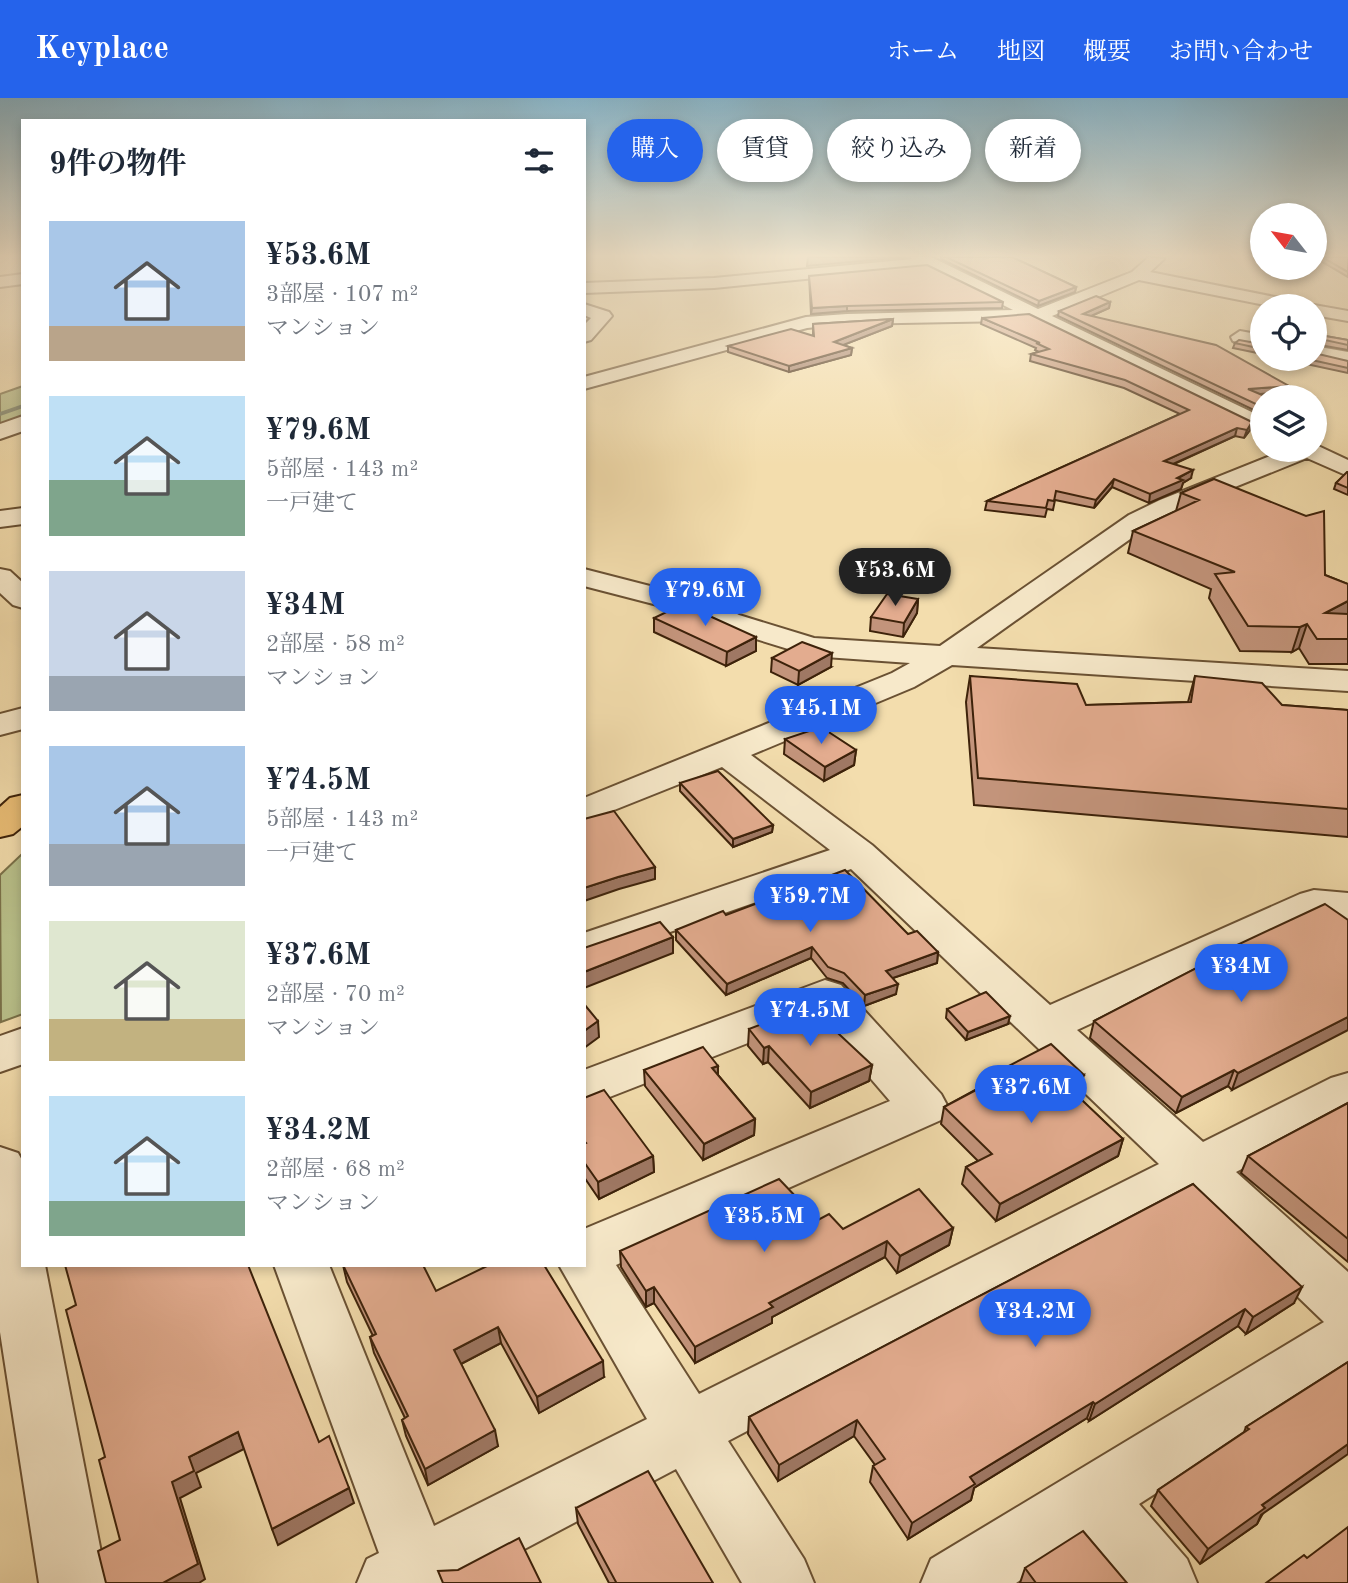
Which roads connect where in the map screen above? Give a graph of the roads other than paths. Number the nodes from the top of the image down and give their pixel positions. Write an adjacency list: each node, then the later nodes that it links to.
1 (794, 326): 8 (street)
2 (1061, 326): 10 (street)
3 (1240, 337): 4 (street)
4 (1250, 339)
5 (1327, 354): 6 (street)
6 (1348, 358)
7 (586, 367): 8 (street)
8 (609, 376): 9 (street)
9 (586, 382)
10 (1250, 420)
11 (21, 424): 12 (street)
12 (0, 432)
13 (1327, 448): 15 (street)
14 (1280, 462): 23 (street)
15 (1348, 468)
16 (21, 516): 17 (street)
17 (0, 519)
18 (0, 577): 20 (street)
19 (586, 579): 23 (street)
20 (21, 596)
21 (21, 607): 22 (street)
22 (0, 612)
23 (947, 655): 24 (street); 27 (street)
24 (1348, 681)
25 (21, 719): 26 (street)
26 (0, 725)
27 (724, 752): 29 (street); 31 (street)
28 (21, 808): 30 (highway)
29 (586, 809)
30 (0, 826)
31 (858, 853): 33 (street); 34 (street)
32 (1348, 906): 34 (street)
33 (586, 947)
34 (1044, 1026): 42 (street)
35 (21, 1046): 36 (street)
36 (0, 1055)
37 (586, 1088): 43 (street)
38 (1348, 1091): 42 (street)
39 (21, 1147): 40 (street)
40 (0, 1154)
41 (0, 1168): 51 (street)
42 (1198, 1169): 46 (street); 48 (street)
43 (586, 1253)
44 (586, 1264): 48 (street)
45 (302, 1267): 50 (street)
46 (1348, 1308)
47 (1348, 1338): 49 (street)
48 (687, 1430): 50 (street); 52 (street)
49 (1092, 1498): 53 (street); 54 (street)
50 (404, 1576)
51 (73, 1583)
52 (780, 1583)
53 (955, 1583)
54 (1163, 1583)

